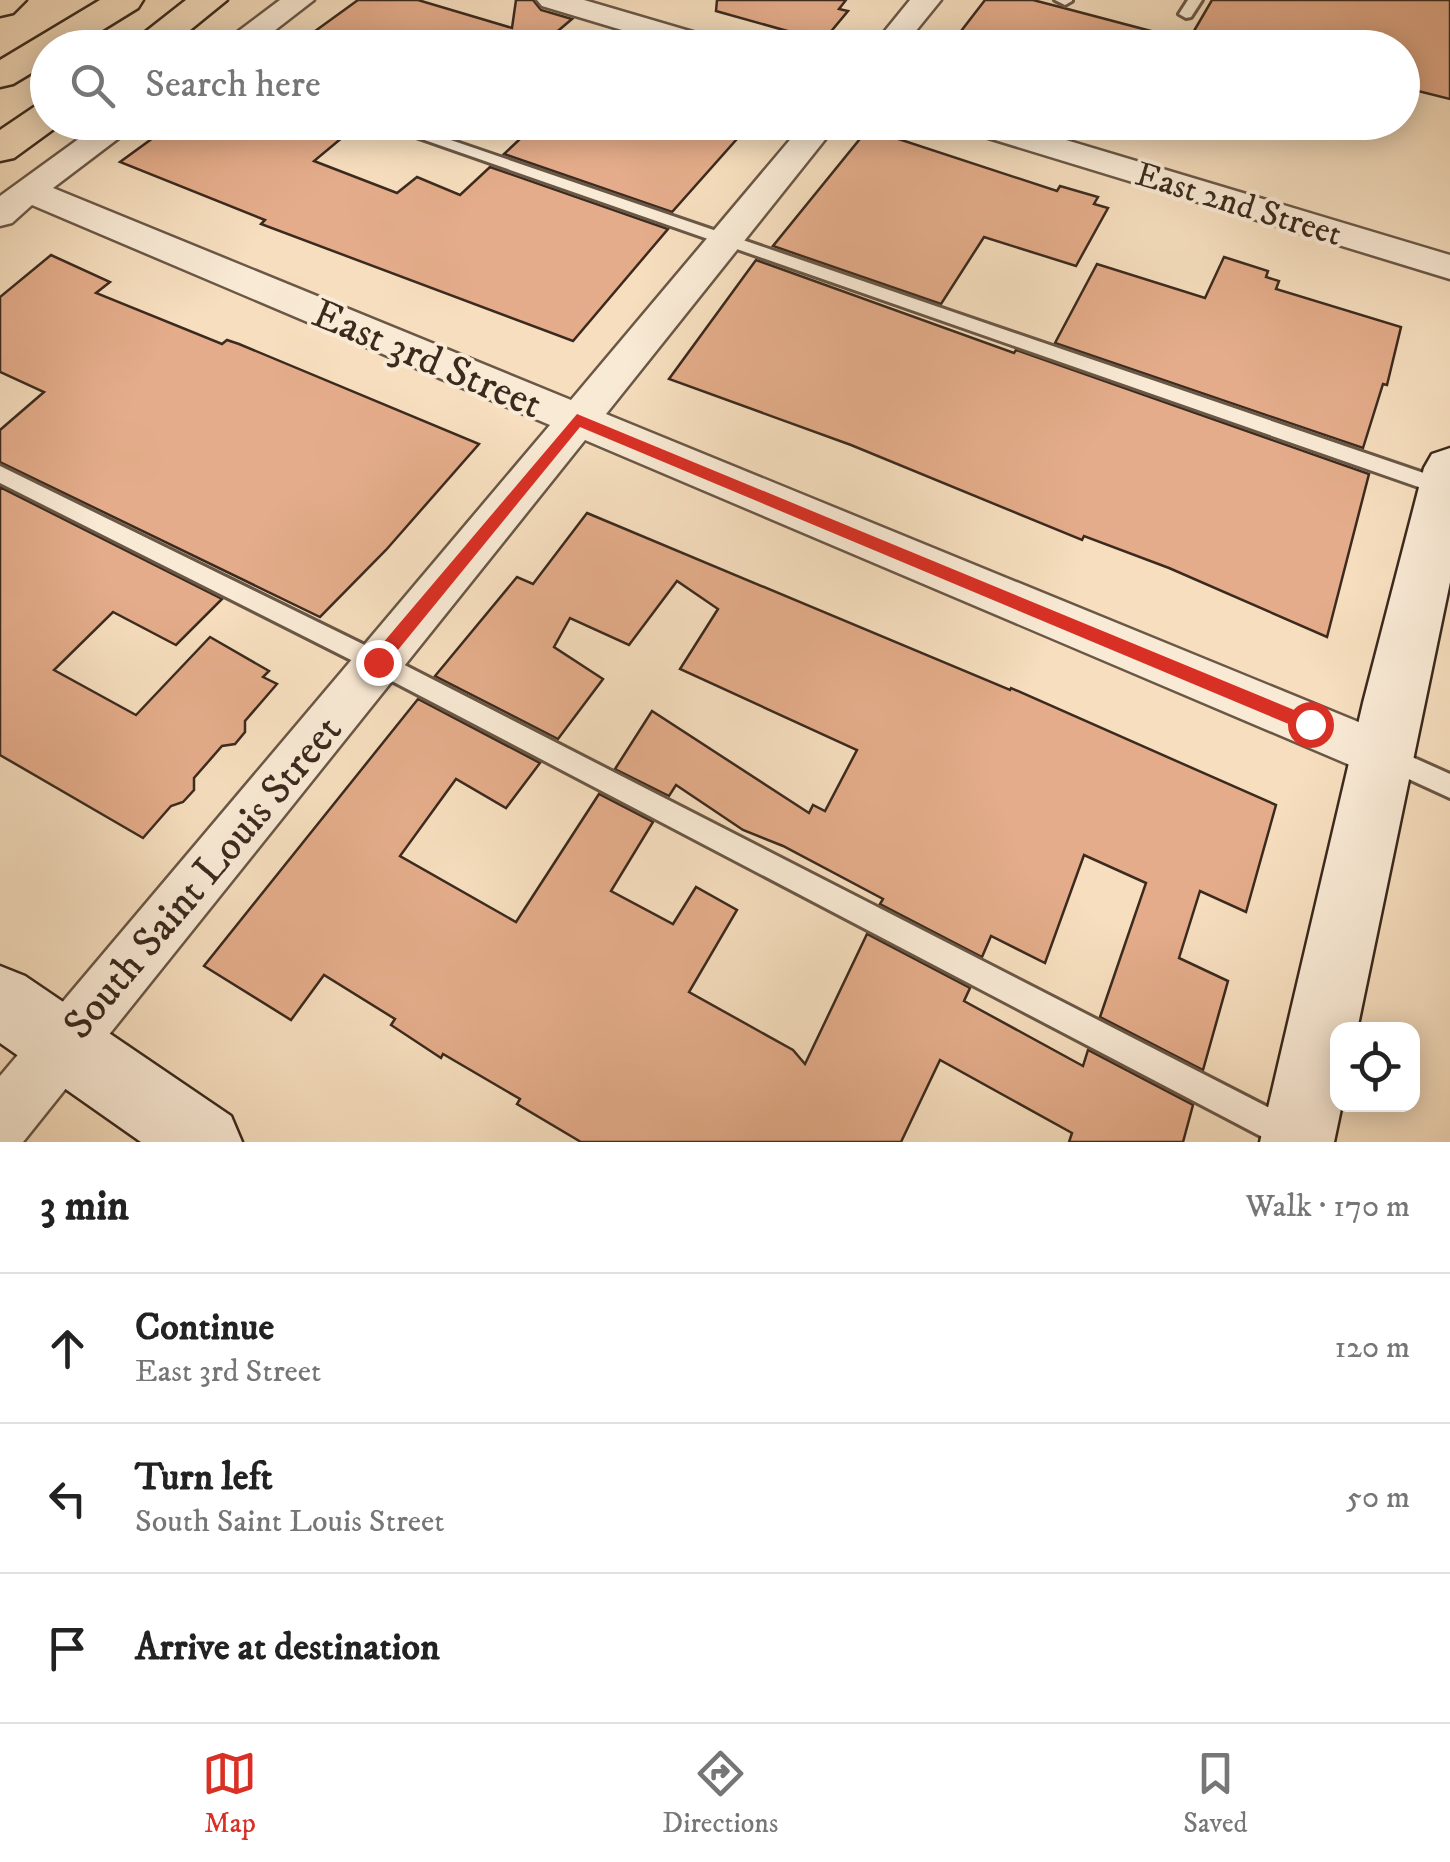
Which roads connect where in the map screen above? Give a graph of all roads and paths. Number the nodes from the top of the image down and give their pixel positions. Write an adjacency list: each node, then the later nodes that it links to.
1 (8, 0): 7 (highway)
2 (125, 0): 8 (highway)
3 (209, 0): 9 (highway)
4 (299, 0): 10 (street)
5 (552, 0): 11 (street)
6 (926, 0): 12 (street)
7 (0, 5)
8 (76, 30)
9 (167, 30)
10 (256, 30)
11 (654, 30)
12 (901, 30)
13 (30, 58): 14 (highway)
14 (0, 76)
15 (30, 128): 20 (highway)
16 (99, 140): 21 (street)
17 (434, 140): 22 (lane)
18 (808, 140): 22 (street, South Saint Louis Street)
19 (1030, 140): 23 (street, East 2nd Street)
20 (0, 149)
21 (13, 203): 24 (street, East 3rd Street)
22 (726, 240): 24 (street, South Saint Louis Street); 26 (lane)
23 (1450, 266)
24 (577, 420): 27 (street, South Saint Louis Street); 28 (street, East 3rd Street)
25 (0, 474): 27 (lane)
26 (1448, 482): 28 (street)
27 (378, 662): 31 (street, South Saint Louis Street); 33 (lane)
28 (1382, 755): 29 (lane); 33 (street)
29 (1450, 786)
30 (0, 1001): 31 (street)
31 (62, 1044): 32 (street, South Saint Louis Street); 34 (street)
32 (0, 1122)
33 (1297, 1140)
34 (206, 1142)

